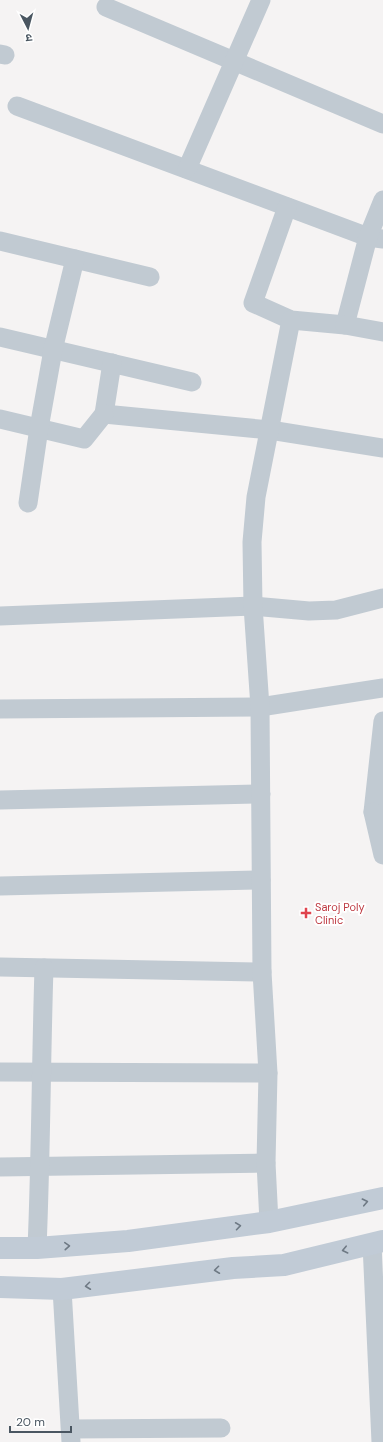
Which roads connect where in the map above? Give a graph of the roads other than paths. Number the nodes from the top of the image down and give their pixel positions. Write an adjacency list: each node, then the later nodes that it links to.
1 (261, 0): 3 (street)
2 (106, 8): 3 (street)
3 (234, 62): 5 (street); 6 (street)
4 (17, 106): 6 (street)
5 (383, 124)
6 (187, 169): 8 (street)
7 (383, 200): 9 (street)
8 (287, 206): 9 (street); 13 (street)
9 (376, 238): 14 (street)
10 (0, 241): 11 (street)
11 (75, 259): 12 (street); 17 (street)
12 (150, 277)
13 (291, 320): 14 (street); 23 (street)
14 (345, 325): 15 (street)
15 (383, 332)
16 (0, 338): 17 (street)
17 (53, 350): 18 (street); 22 (street)
18 (112, 363): 19 (street); 20 (street)
19 (192, 382)
20 (104, 414): 22 (street); 23 (street)
21 (0, 419): 22 (street)
22 (39, 428): 25 (street)
23 (270, 430): 24 (street); 27 (street)
24 (383, 448)
25 (28, 503)
26 (383, 598): 27 (street)
27 (253, 606): 28 (street); 30 (street)
28 (0, 616)
29 (383, 688): 30 (street)
30 (260, 707): 31 (street); 33 (street)
31 (0, 709)
32 (383, 721): 35 (street)
33 (261, 794): 34 (street); 37 (street)
34 (0, 800)
35 (378, 811): 36 (street)
36 (383, 855)
37 (261, 880): 38 (street); 41 (street)
38 (0, 886)
39 (0, 968): 40 (street)
40 (44, 968): 41 (street); 43 (street)
41 (262, 972): 44 (street)
42 (0, 1072): 43 (street)
43 (40, 1072): 44 (street); 46 (street)
44 (268, 1073): 45 (street)
45 (266, 1163): 46 (street); 49 (street)
46 (40, 1166): 47 (street); 52 (street)
47 (0, 1167)
48 (383, 1198): 49 (main road, one-way to 48)
49 (269, 1222): 52 (main road, one-way to 49)
50 (377, 1242): 54 (main road, one-way to 54); 57 (street)
51 (0, 1248): 52 (main road)
52 (36, 1248)
53 (0, 1287): 54 (main road)
54 (62, 1289): 56 (street)
55 (221, 1428): 56 (street)
56 (71, 1435)
57 (381, 1442)

